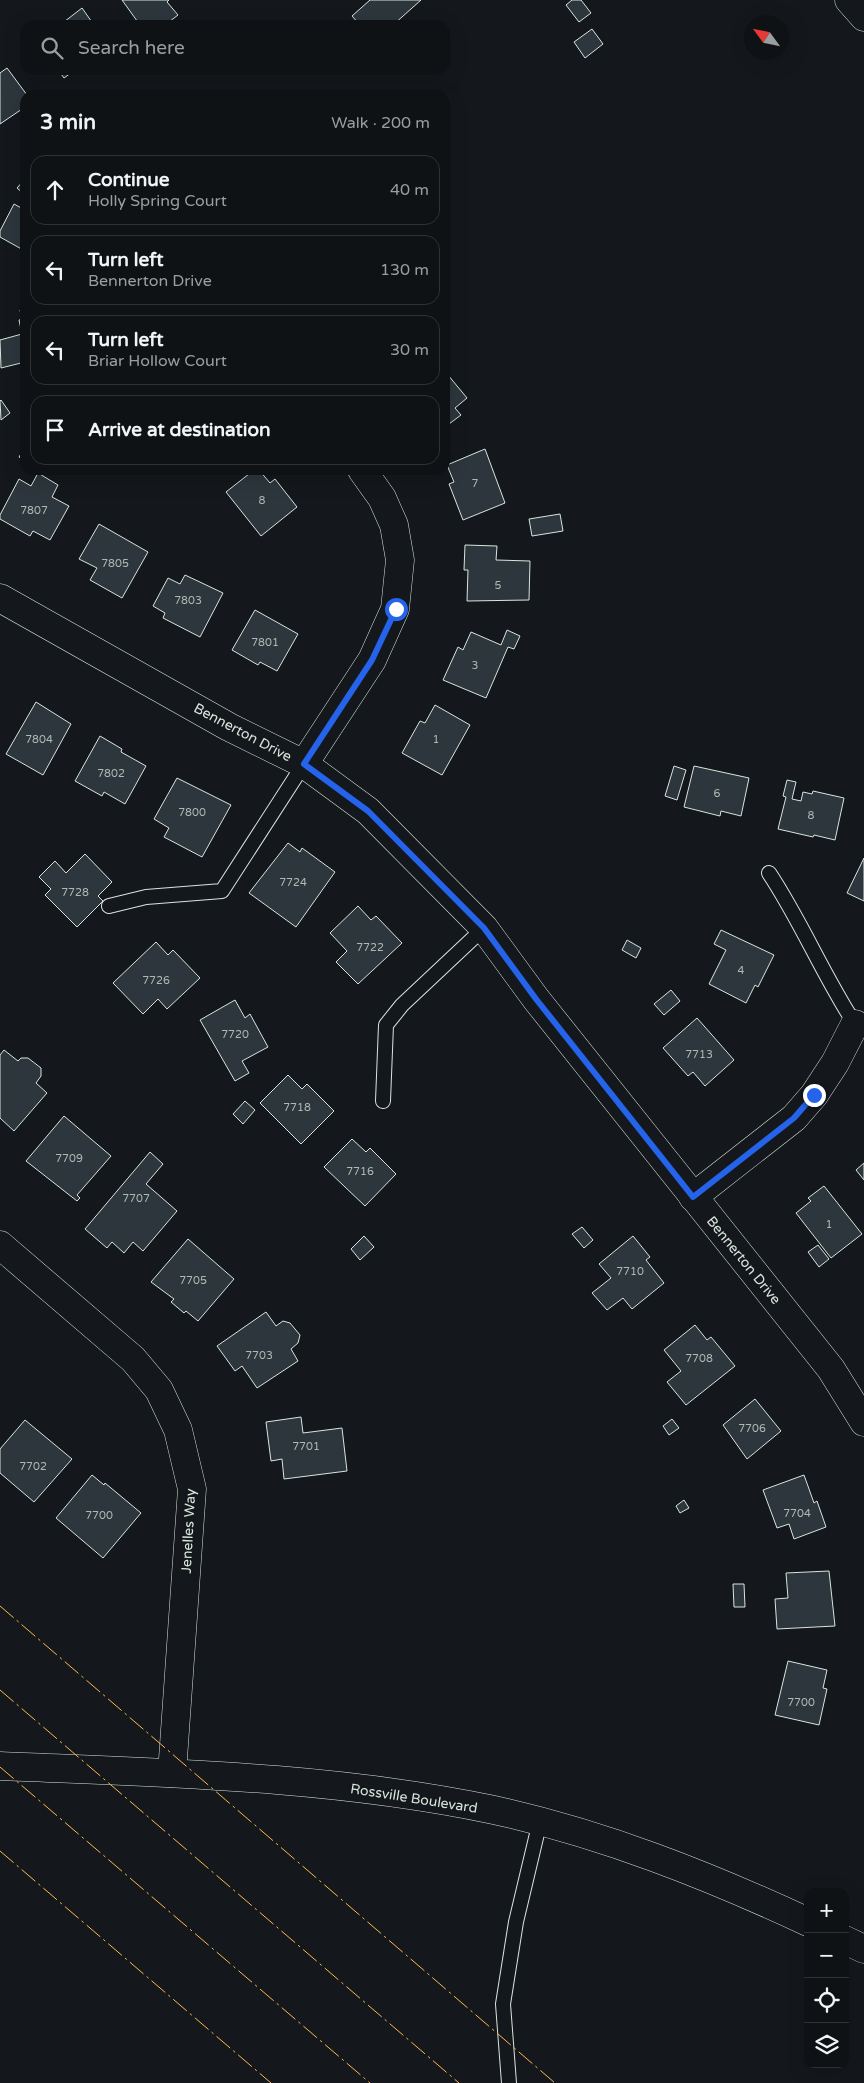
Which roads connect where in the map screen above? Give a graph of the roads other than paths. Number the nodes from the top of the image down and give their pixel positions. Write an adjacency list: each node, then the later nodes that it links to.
1 (850, 0): 2 (street)
2 (864, 17)
3 (366, 475): 5 (street)
4 (0, 598): 5 (street, Bennerton Drive)
5 (304, 764): 7 (lane); 8 (street, Bennerton Drive)
6 (769, 873): 9 (lane)
7 (109, 906)
8 (484, 928): 10 (lane); 11 (street, Bennerton Drive)
9 (855, 1024): 11 (street)
10 (383, 1101)
11 (693, 1197): 13 (street, Bennerton Drive)
12 (0, 1244): 15 (street, Jenelles Way)
13 (864, 1422)
14 (0, 1766): 15 (street, Rossville Boulevard)
15 (172, 1773): 16 (street, Rossville Boulevard)
16 (540, 1821): 17 (street, Rossville Boulevard); 20 (lane)
17 (804, 1920)
18 (849, 1942): 19 (street)
19 (864, 1949)
20 (508, 2083)

